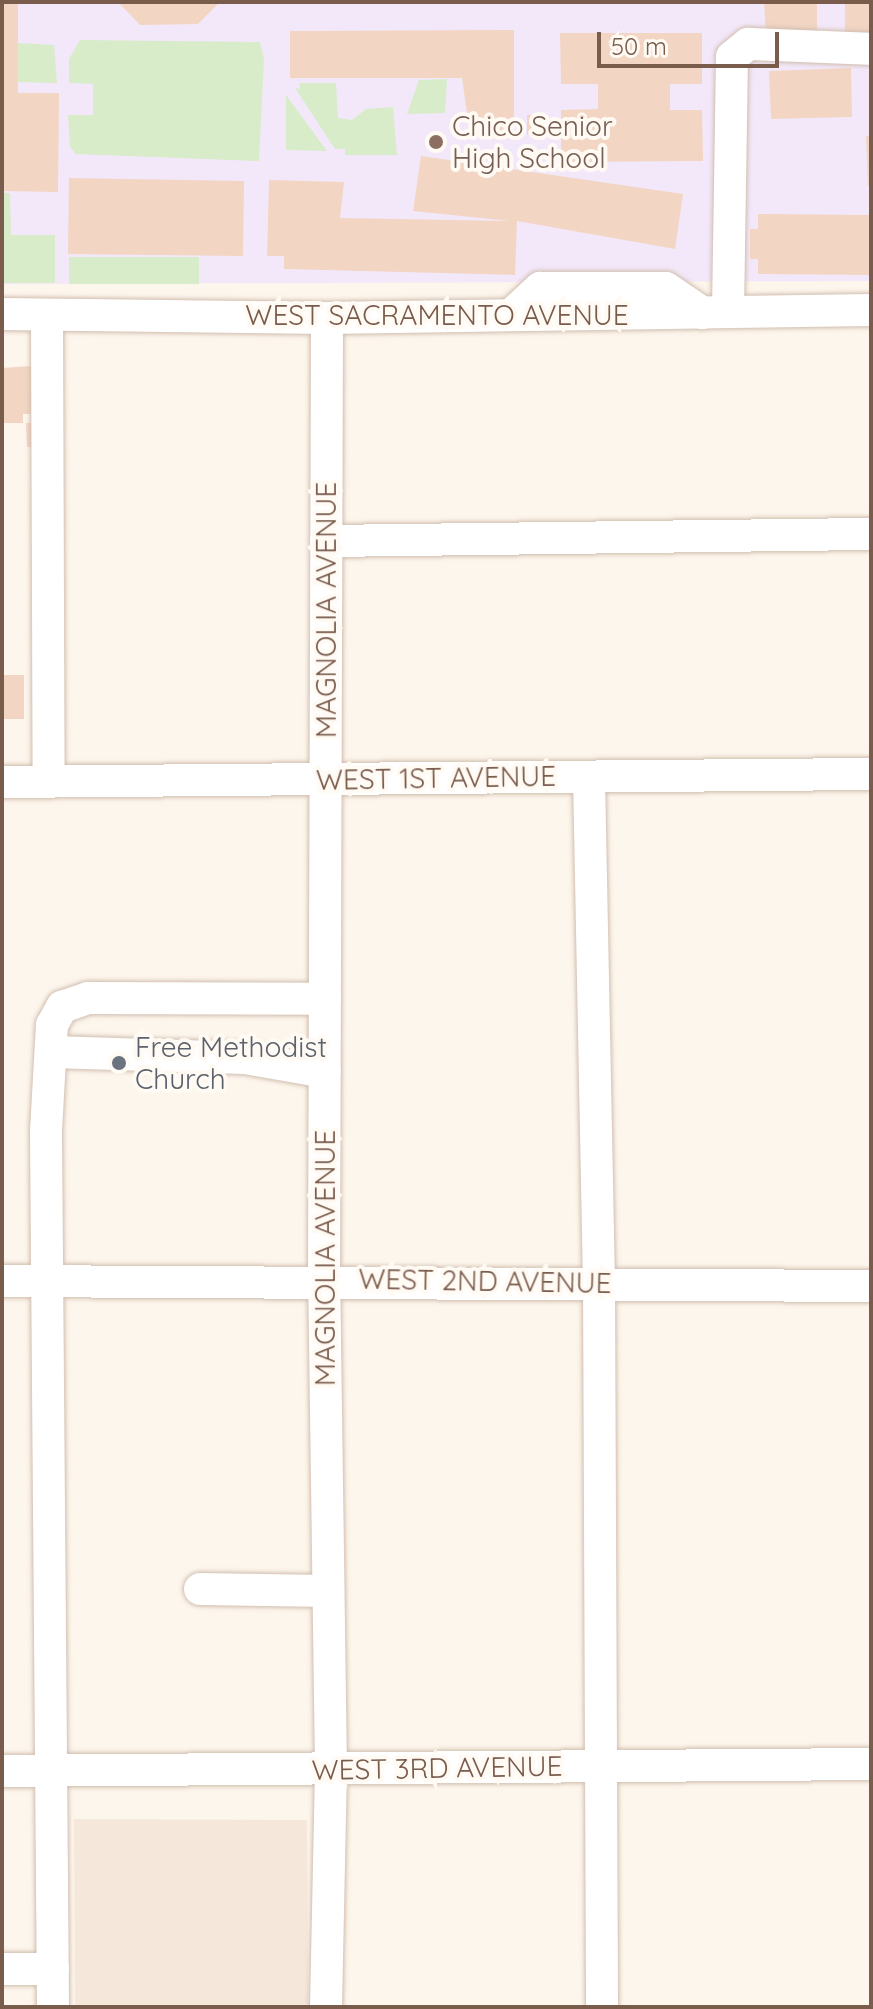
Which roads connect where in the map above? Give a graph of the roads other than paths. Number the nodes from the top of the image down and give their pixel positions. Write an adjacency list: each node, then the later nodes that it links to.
1 (871, 49): 3 (street)
2 (871, 310): 3 (street, WEST SACRAMENTO AVENUE)
3 (716, 312): 6 (street, WEST SACRAMENTO AVENUE)
4 (2, 314): 5 (street, WEST SACRAMENTO AVENUE)
5 (47, 315): 6 (street, WEST SACRAMENTO AVENUE); 13 (street)
6 (327, 318): 8 (street, MAGNOLIA AVENUE)
7 (871, 534): 8 (street)
8 (326, 541): 11 (street, MAGNOLIA AVENUE)
9 (871, 774): 10 (street, WEST 1ST AVENUE)
10 (589, 777): 11 (street, WEST 1ST AVENUE); 20 (street)
11 (326, 779): 13 (street, WEST 1ST AVENUE); 14 (street, MAGNOLIA AVENUE)
12 (2, 782): 13 (street, WEST 1ST AVENUE)
13 (49, 782)
14 (325, 999): 15 (street); 16 (street, MAGNOLIA AVENUE)
15 (52, 1052): 16 (street); 19 (street)
16 (325, 1072): 17 (street, MAGNOLIA AVENUE)
17 (324, 1279): 19 (street, WEST 2ND AVENUE); 20 (street, WEST 2ND AVENUE); 23 (street, MAGNOLIA AVENUE)
18 (2, 1281): 19 (street, WEST 2ND AVENUE)
19 (50, 1281): 28 (street)
20 (599, 1283): 21 (street, WEST 2ND AVENUE); 25 (street)
21 (871, 1286)
22 (200, 1589): 23 (street)
23 (328, 1591): 26 (street, MAGNOLIA AVENUE)
24 (871, 1764): 25 (street, WEST 3RD AVENUE)
25 (601, 1766): 26 (street, WEST 3RD AVENUE); 33 (street)
26 (331, 1769): 28 (street, WEST 3RD AVENUE); 32 (street, MAGNOLIA AVENUE)
27 (2, 1771): 28 (street, WEST 3RD AVENUE)
28 (52, 1771): 30 (street)
29 (2, 1969): 30 (street)
30 (53, 1969): 31 (street)
31 (53, 2007)
32 (326, 2007)
33 (602, 2007)

